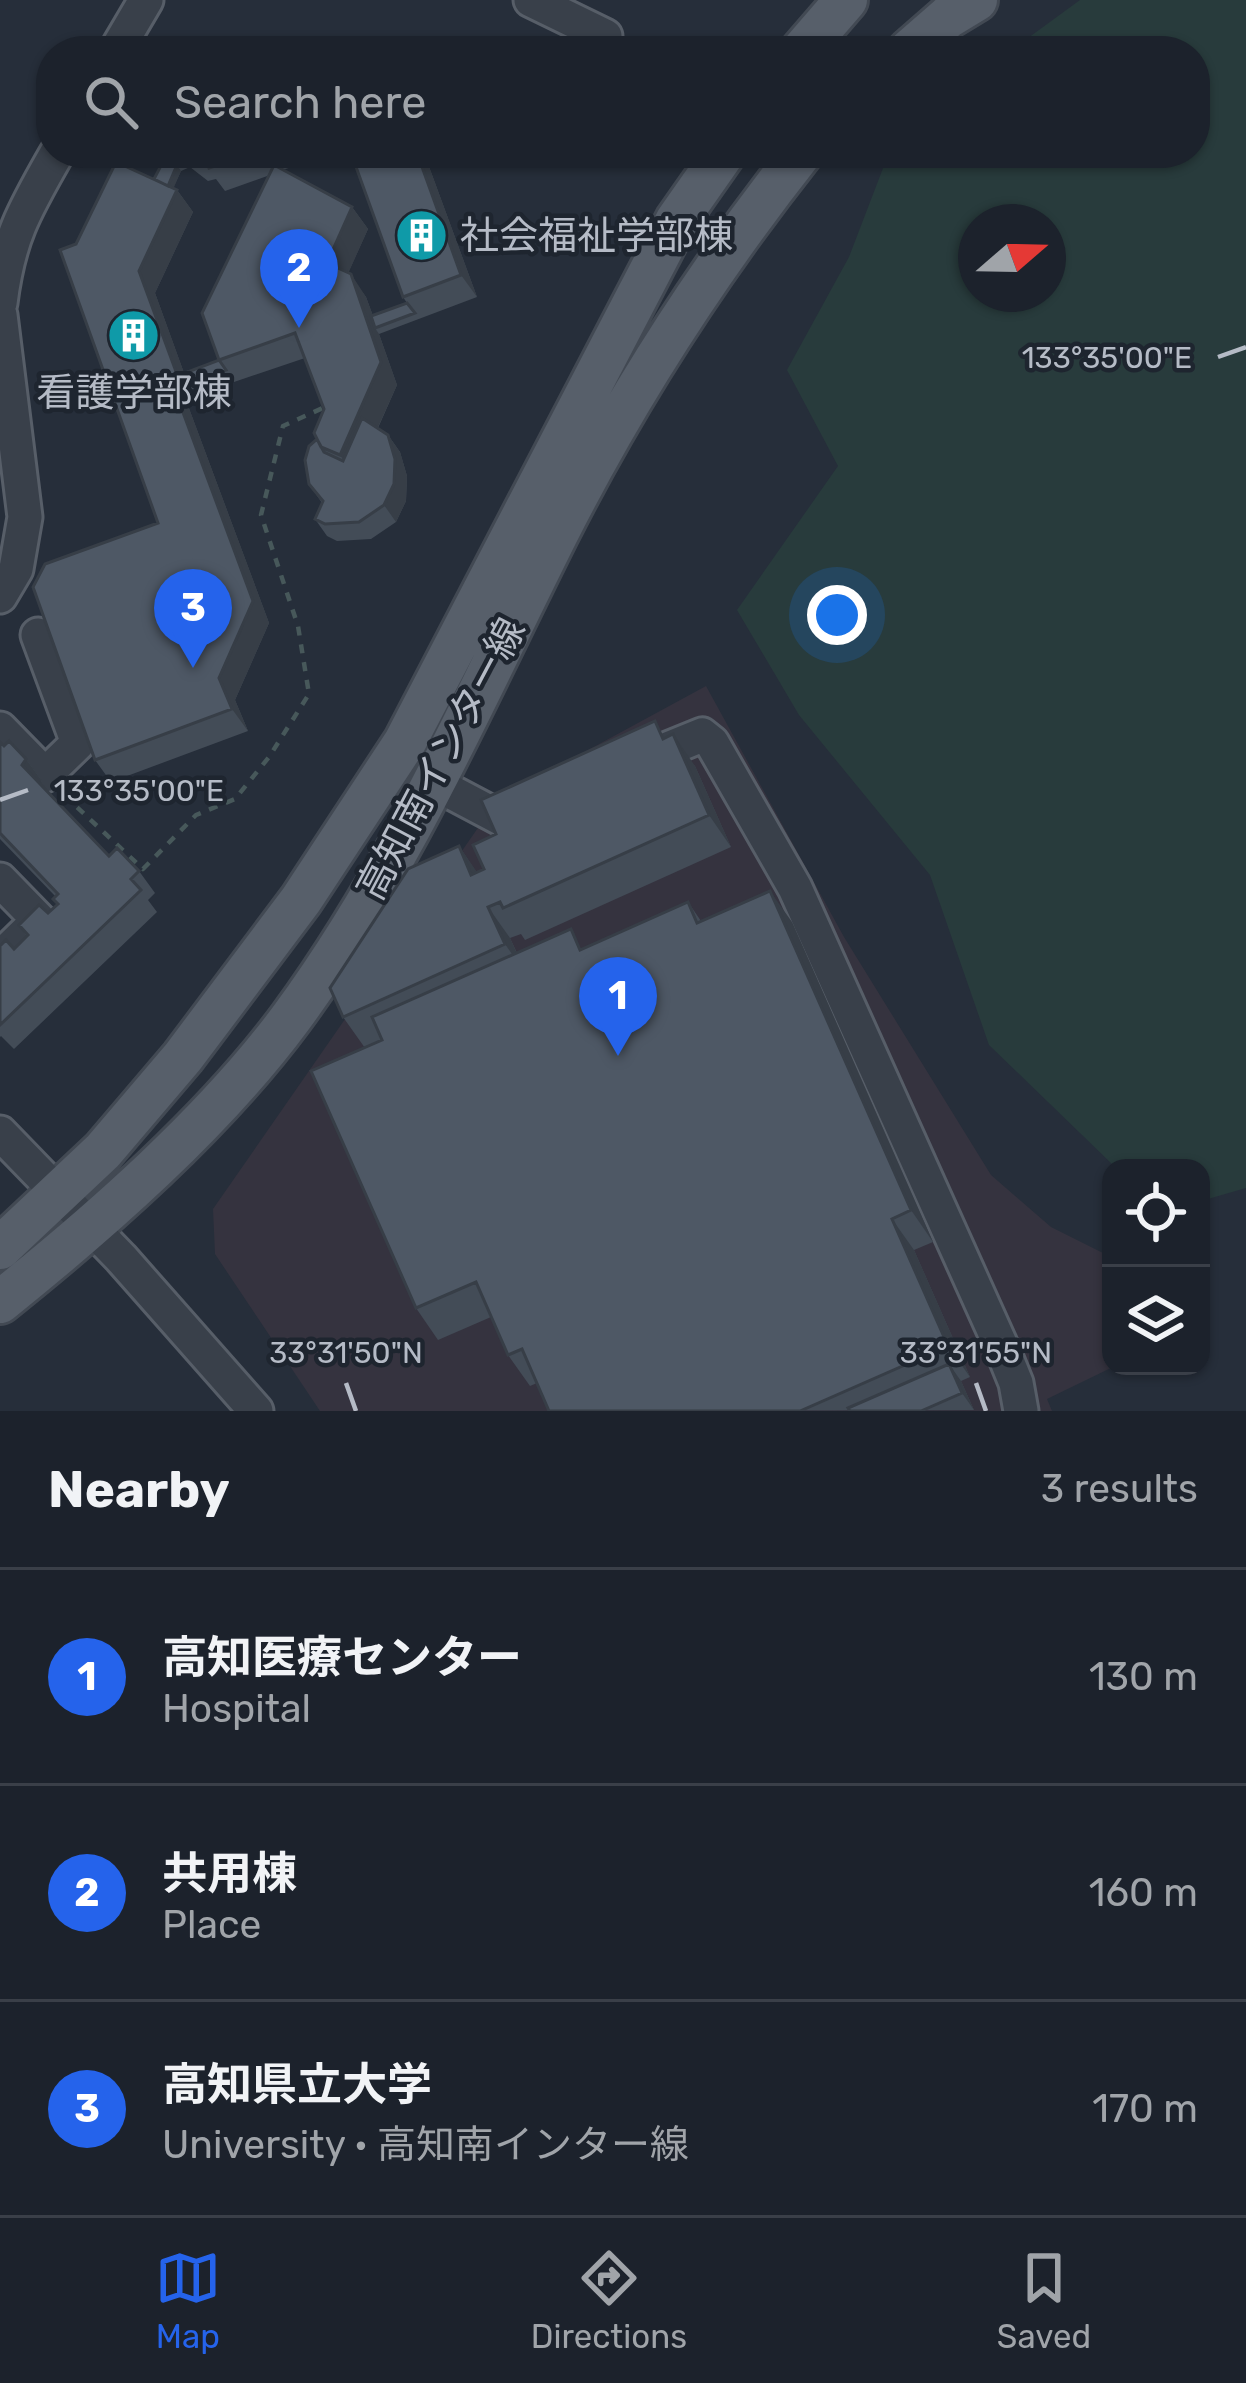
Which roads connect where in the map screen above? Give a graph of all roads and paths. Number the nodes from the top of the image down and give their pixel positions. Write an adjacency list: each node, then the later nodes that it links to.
1 (146, 0): 5 (street)
2 (531, 0): 6 (street)
3 (846, 0): 7 (main road)
4 (976, 0): 8 (main road)
5 (125, 36)
6 (604, 36)
7 (815, 36)
8 (926, 36)
9 (49, 168): 12 (street)
10 (713, 168): 25 (main road, 高知南インター線)
11 (790, 168): 20 (main road, 高知南インター線)
12 (0, 303)
13 (0, 315): 15 (street)
14 (330, 405): 19 (path)
15 (0, 596)
16 (38, 635): 17 (street)
17 (0, 729)
18 (612, 773): 30 (street)
19 (51, 783)
20 (436, 784): 21 (street); 26 (main road, 高知南インター線)
21 (554, 800)
22 (0, 880): 23 (street)
23 (0, 958)
24 (0, 1133): 25 (street)
25 (56, 1194): 26 (street); 27 (main road, 高知南インター線)
26 (87, 1225): 28 (main road, 高知南インター線); 29 (street)
27 (0, 1248)
28 (0, 1303)
29 (256, 1411)
30 (1021, 1411)

